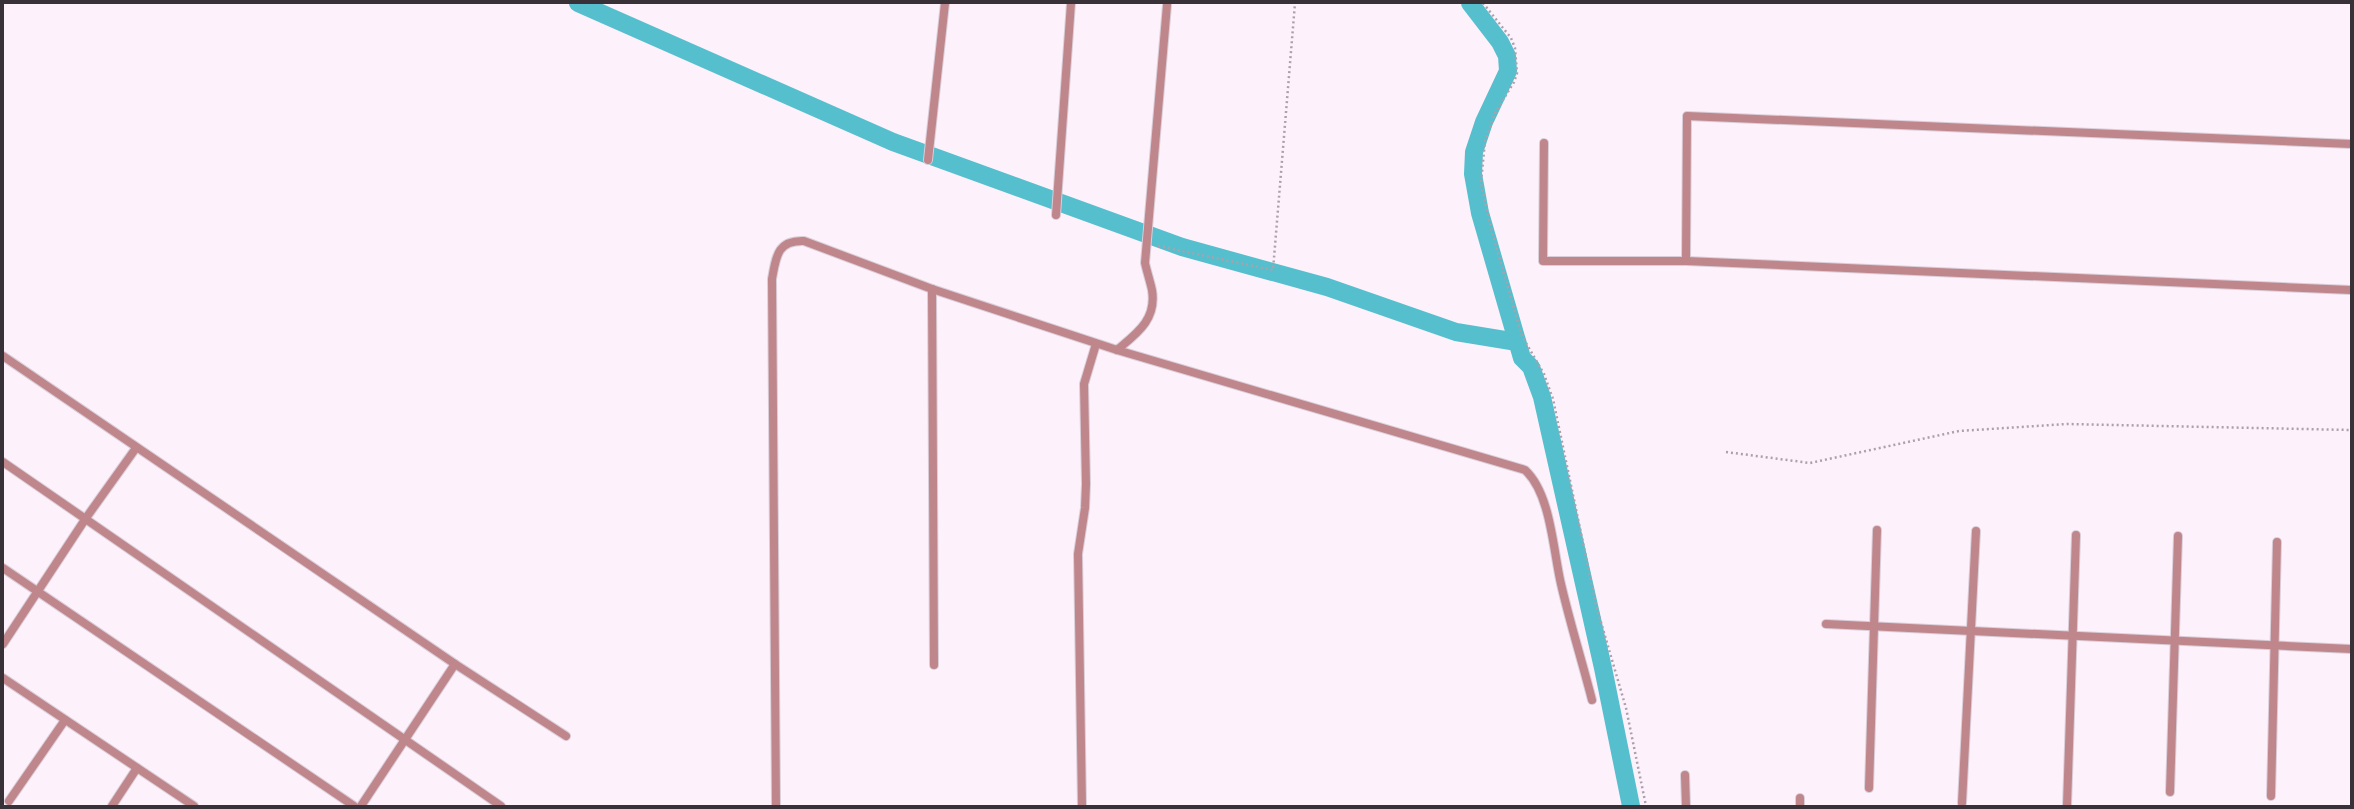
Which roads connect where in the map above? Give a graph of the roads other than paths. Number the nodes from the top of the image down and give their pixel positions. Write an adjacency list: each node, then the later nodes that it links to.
1 (945, 3): 6 (street)
2 (1071, 3): 7 (street)
3 (1167, 5): 12 (street)
4 (1544, 143): 8 (street)
5 (2351, 144): 8 (street)
6 (928, 160)
7 (1056, 215)
8 (1686, 261): 10 (street)
9 (932, 289): 11 (street); 33 (street); 51 (street)
10 (2351, 290)
11 (1096, 344): 12 (street); 52 (street)
12 (1117, 350): 35 (street)
13 (3, 356): 14 (street)
14 (136, 448): 16 (street); 32 (street)
15 (3, 462): 16 (street)
16 (86, 518): 23 (street); 38 (street)
17 (1877, 530): 25 (street)
18 (1976, 531): 26 (street)
19 (2076, 535): 27 (street)
20 (2178, 536): 28 (street)
21 (2277, 542): 30 (street)
22 (3, 568): 23 (street)
23 (37, 591): 29 (street); 48 (street)
24 (1826, 624): 25 (street)
25 (1873, 626): 26 (street); 41 (street)
26 (1972, 631): 27 (street); 45 (street)
27 (2072, 636): 28 (street); 54 (street)
28 (2174, 640): 30 (street); 42 (street)
29 (3, 644)
30 (2274, 645): 31 (street); 43 (street)
31 (2351, 649)
32 (456, 664): 37 (street); 38 (street)
33 (934, 665)
34 (3, 678): 36 (street)
35 (1592, 700)
36 (65, 720): 39 (street); 44 (street)
37 (566, 736)
38 (404, 740): 49 (street); 50 (street)
39 (137, 768): 46 (street); 47 (street)
40 (1685, 776): 53 (street)
41 (1869, 788)
42 (2170, 792)
43 (2270, 796)
44 (10, 801)
45 (1962, 803)
46 (112, 806)
47 (194, 806)
48 (354, 806)
49 (361, 806)
50 (501, 806)
51 (776, 806)
52 (1082, 806)
53 (1686, 806)
54 (2067, 806)

